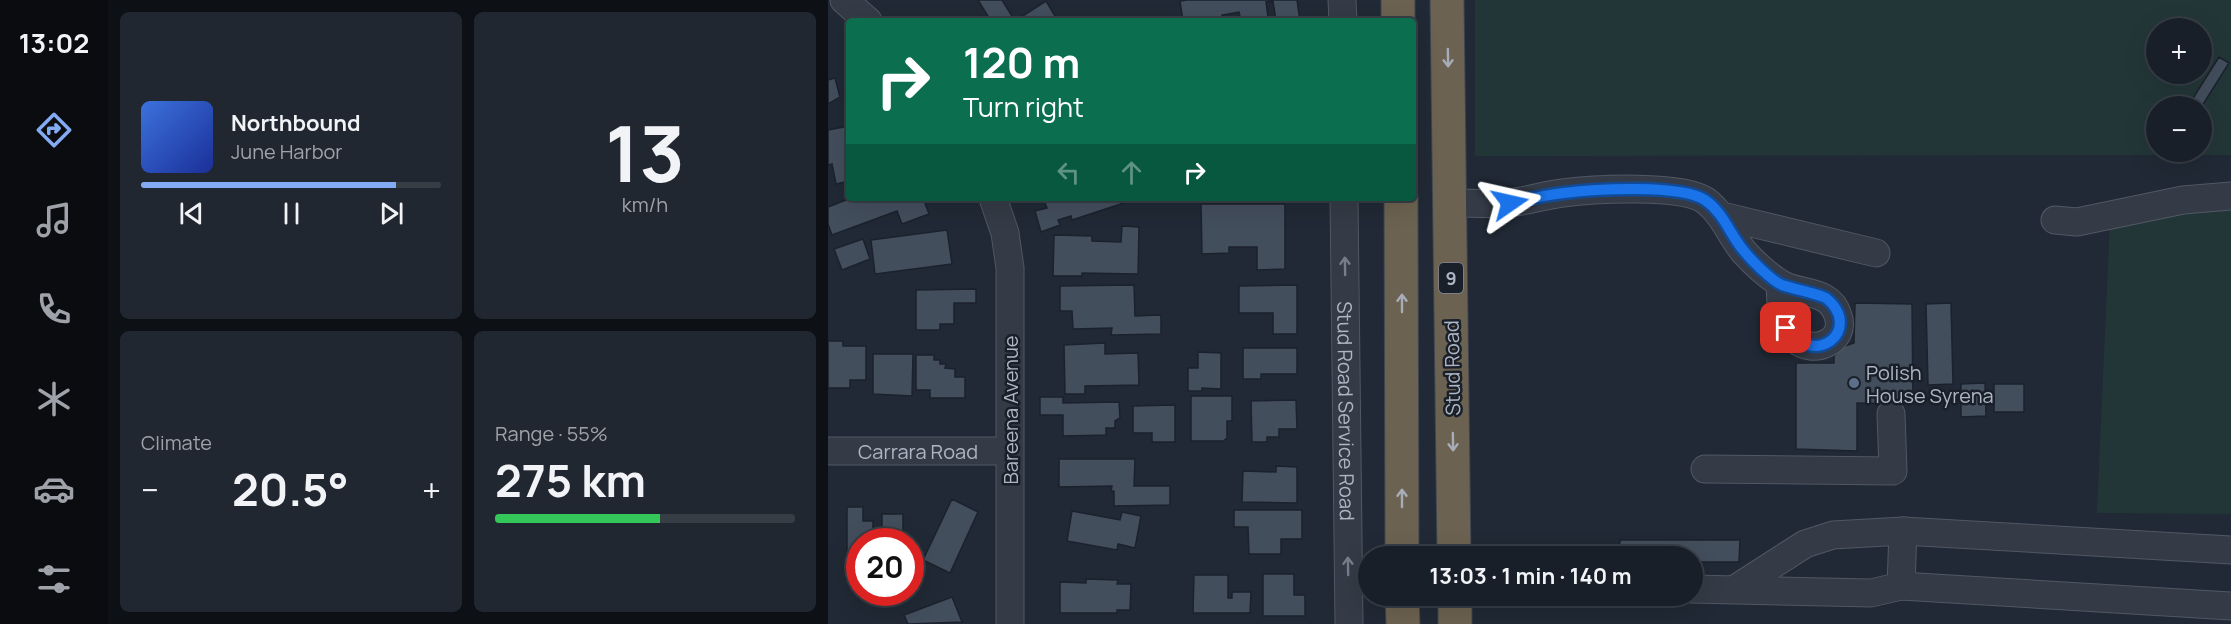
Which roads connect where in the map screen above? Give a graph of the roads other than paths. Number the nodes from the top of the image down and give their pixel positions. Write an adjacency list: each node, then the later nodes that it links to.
1 (844, 0): 5 (street)
2 (1342, 0): 6 (street)
3 (1398, 0): 7 (highway)
4 (1448, 0): 12 (highway, Stud Road / 9, one-way to 12)
5 (865, 18)
6 (1343, 18)
7 (1398, 18)
8 (2231, 196): 14 (street)
9 (994, 201): 19 (street, Bareena Avenue)
10 (1344, 201): 32 (street, Stud Road Service Road, one-way to 10)
11 (1402, 202): 12 (highway); 22 (highway, one-way to 11)
12 (1450, 203): 13 (street); 23 (highway, Stud Road / 9, one-way to 23)
13 (1722, 216): 15 (street); 16 (street)
14 (2055, 220)
15 (1876, 253)
16 (1780, 284)
17 (1891, 414): 20 (street)
18 (828, 451): 19 (street, Carrara Road)
19 (1009, 451): 31 (street, Bareena Avenue)
20 (1705, 469)
21 (1903, 531): 24 (street); 25 (street); 27 (street)
22 (1402, 546)
23 (1454, 546)
24 (2231, 550)
25 (1900, 586): 27 (street); 30 (street)
26 (1703, 589): 27 (street)
27 (1734, 589)
28 (1402, 606): 33 (highway)
29 (1455, 606): 34 (highway)
30 (2231, 606)
31 (1010, 624)
32 (1348, 624)
33 (1402, 624)
34 (1455, 624)

